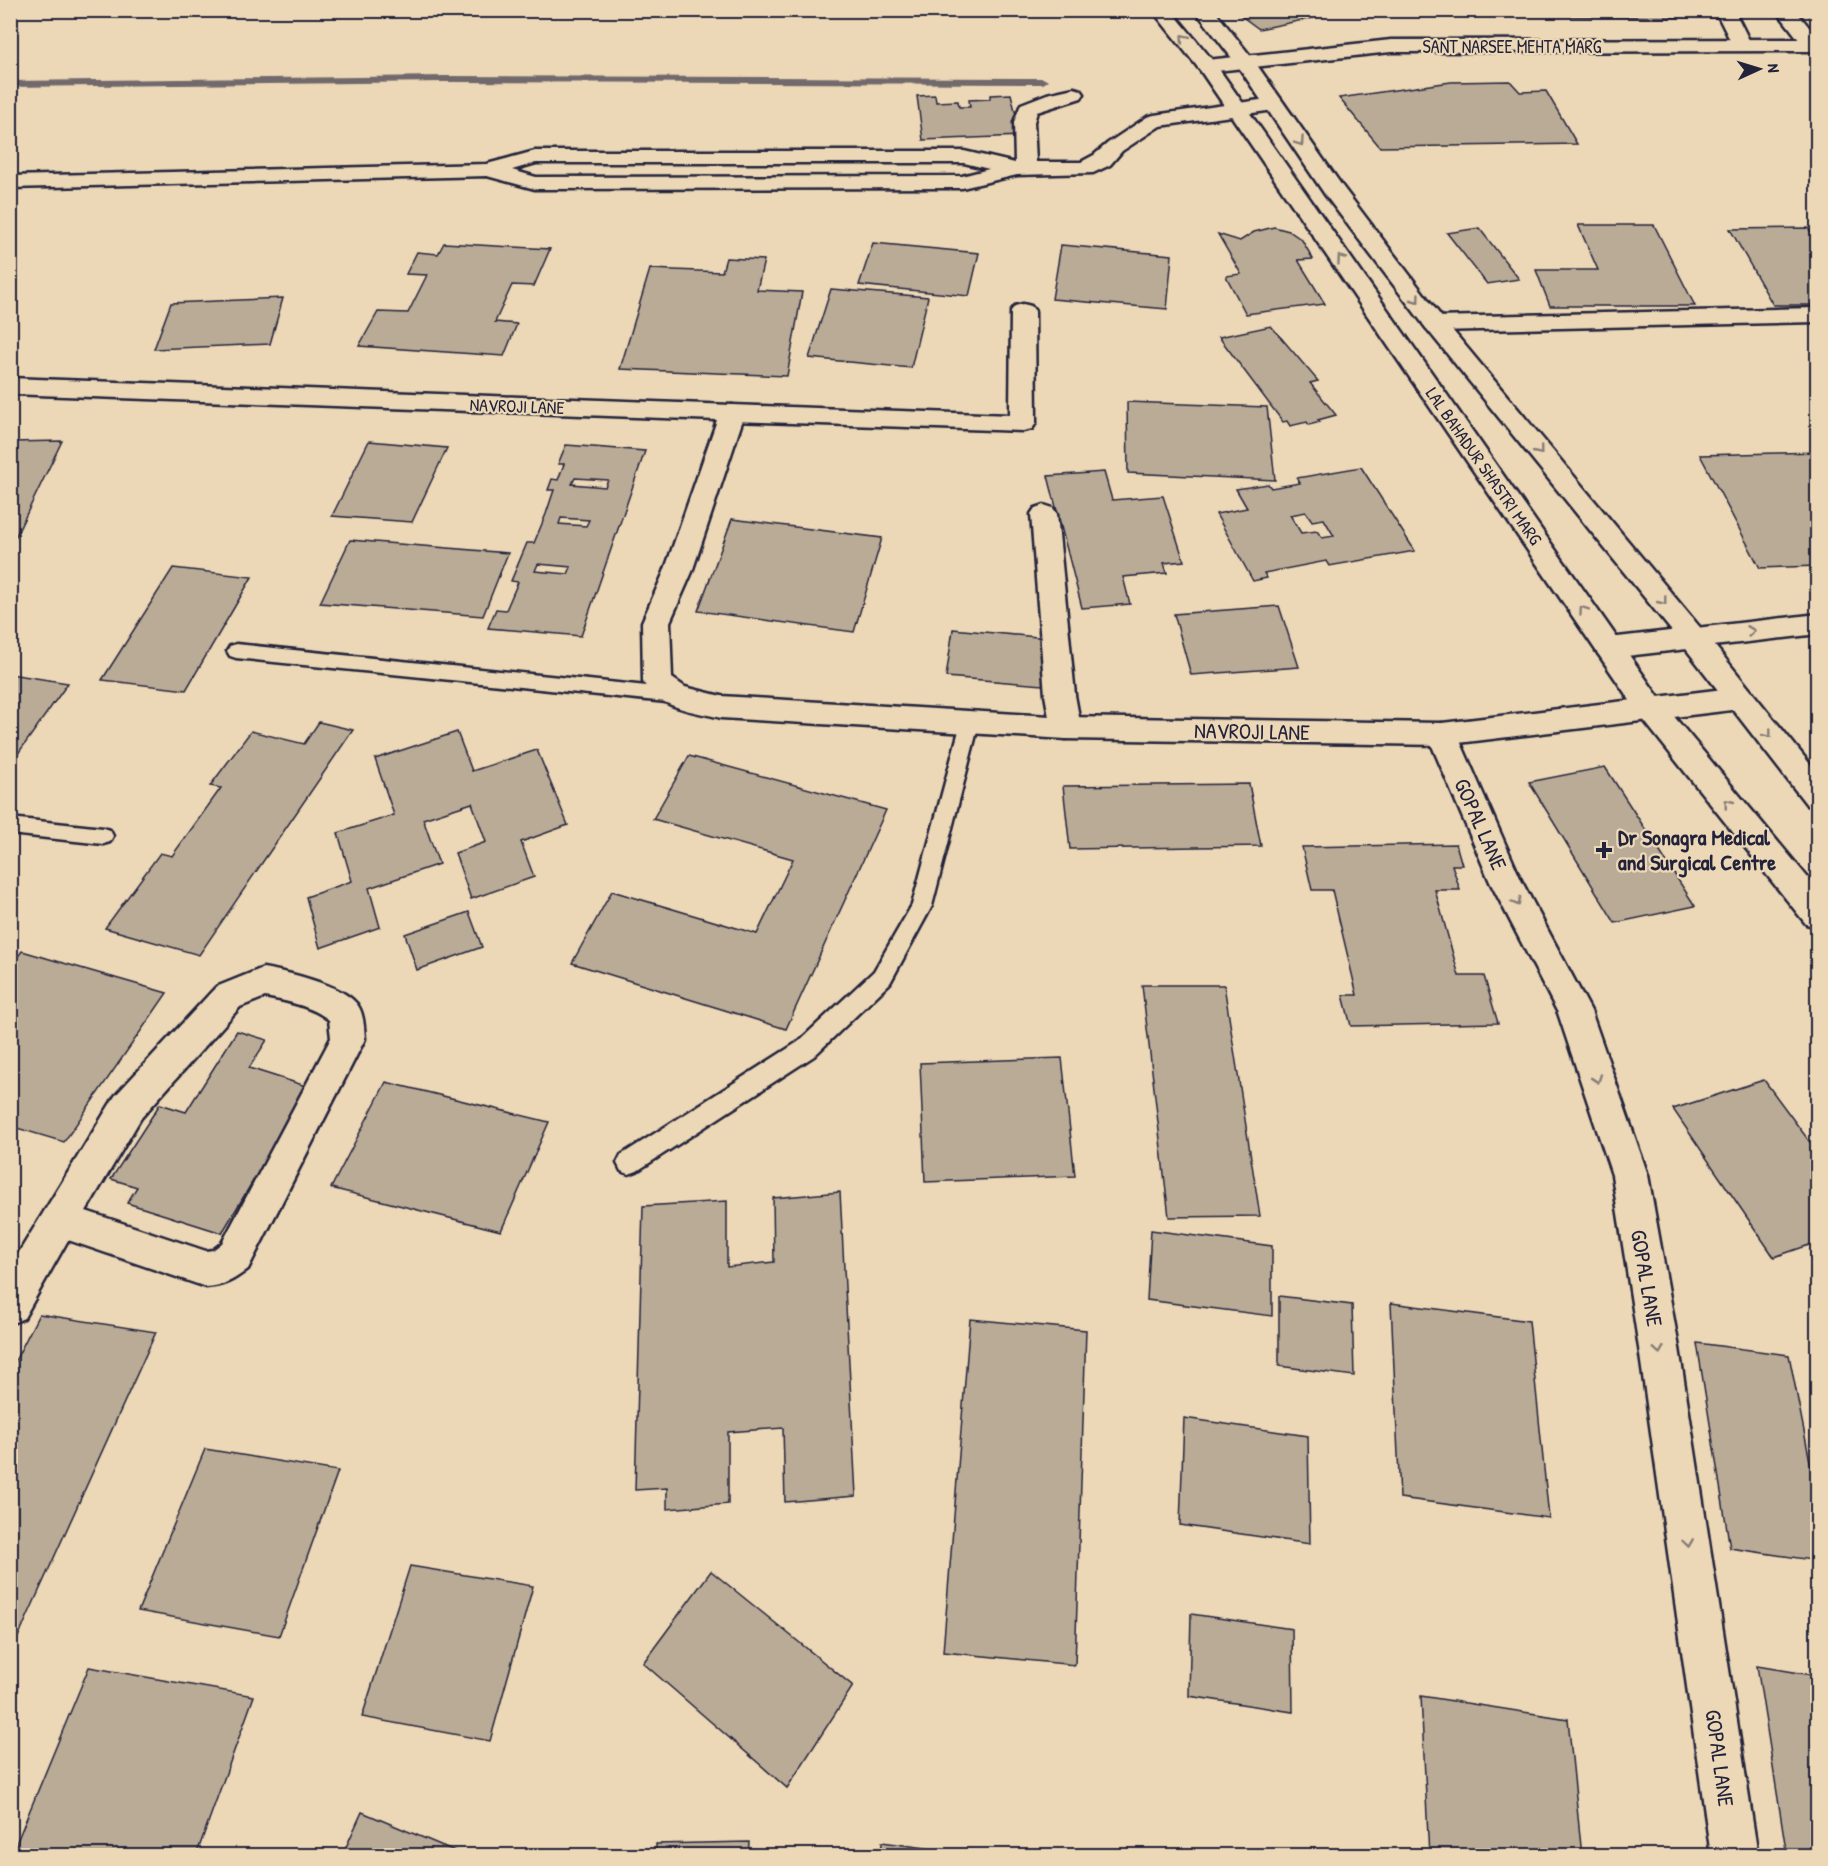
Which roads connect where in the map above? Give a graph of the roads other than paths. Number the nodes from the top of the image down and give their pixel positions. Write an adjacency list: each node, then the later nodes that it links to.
1 (1161, 10): 8 (street, LAL BAHADUR SHASTRI MARG, one-way to 1)
2 (1204, 10): 7 (street)
3 (1724, 10): 6 (street)
4 (1785, 10): 5 (street)
5 (1815, 45): 6 (street, SANT NARSEE MEHTA MARG)
6 (1742, 46): 7 (street, SANT NARSEE MEHTA MARG)
7 (1245, 62): 8 (street, SANT NARSEE MEHTA MARG); 10 (street)
8 (1207, 66): 11 (street, LAL BAHADUR SHASTRI MARG)
9 (1074, 94): 14 (street)
10 (1274, 104): 11 (street); 21 (street, one-way to 21)
11 (1237, 109): 14 (street); 27 (street, LAL BAHADUR SHASTRI MARG, one-way to 11)
12 (787, 157): 13 (street); 15 (street); 18 (street)
13 (927, 157): 14 (street); 17 (street)
14 (1020, 169): 17 (street)
15 (488, 170): 16 (street); 18 (street)
16 (10, 182)
17 (928, 182): 18 (street)
18 (783, 183)
19 (1023, 310): 23 (street, NAVROJI LANE)
20 (1818, 315): 21 (street)
21 (1435, 324): 26 (street, one-way to 26)
22 (10, 386): 23 (street, NAVROJI LANE)
23 (732, 413): 29 (street)
24 (1044, 514): 33 (street)
25 (1818, 624): 26 (street, one-way to 25)
26 (1693, 638): 27 (street); 30 (street)
27 (1609, 648): 31 (street, LAL BAHADUR SHASTRI MARG)
28 (237, 651): 29 (lane)
29 (676, 696): 32 (street, NAVROJI LANE)
30 (1740, 698): 31 (street, NAVROJI LANE); 35 (street, one-way to 35)
31 (1652, 710): 34 (street, NAVROJI LANE); 38 (street, LAL BAHADUR SHASTRI MARG, one-way to 31)
32 (970, 723): 33 (street, NAVROJI LANE); 39 (lane)
33 (1066, 728): 34 (street, NAVROJI LANE)
34 (1442, 734): 42 (street, GOPAL LANE, one-way to 42)
35 (1818, 797)
36 (10, 826): 37 (lane)
37 (103, 836)
38 (1818, 914)
39 (629, 1163)
40 (60, 1220): 40 (street); 41 (street)
41 (10, 1305)
42 (1735, 1856)

